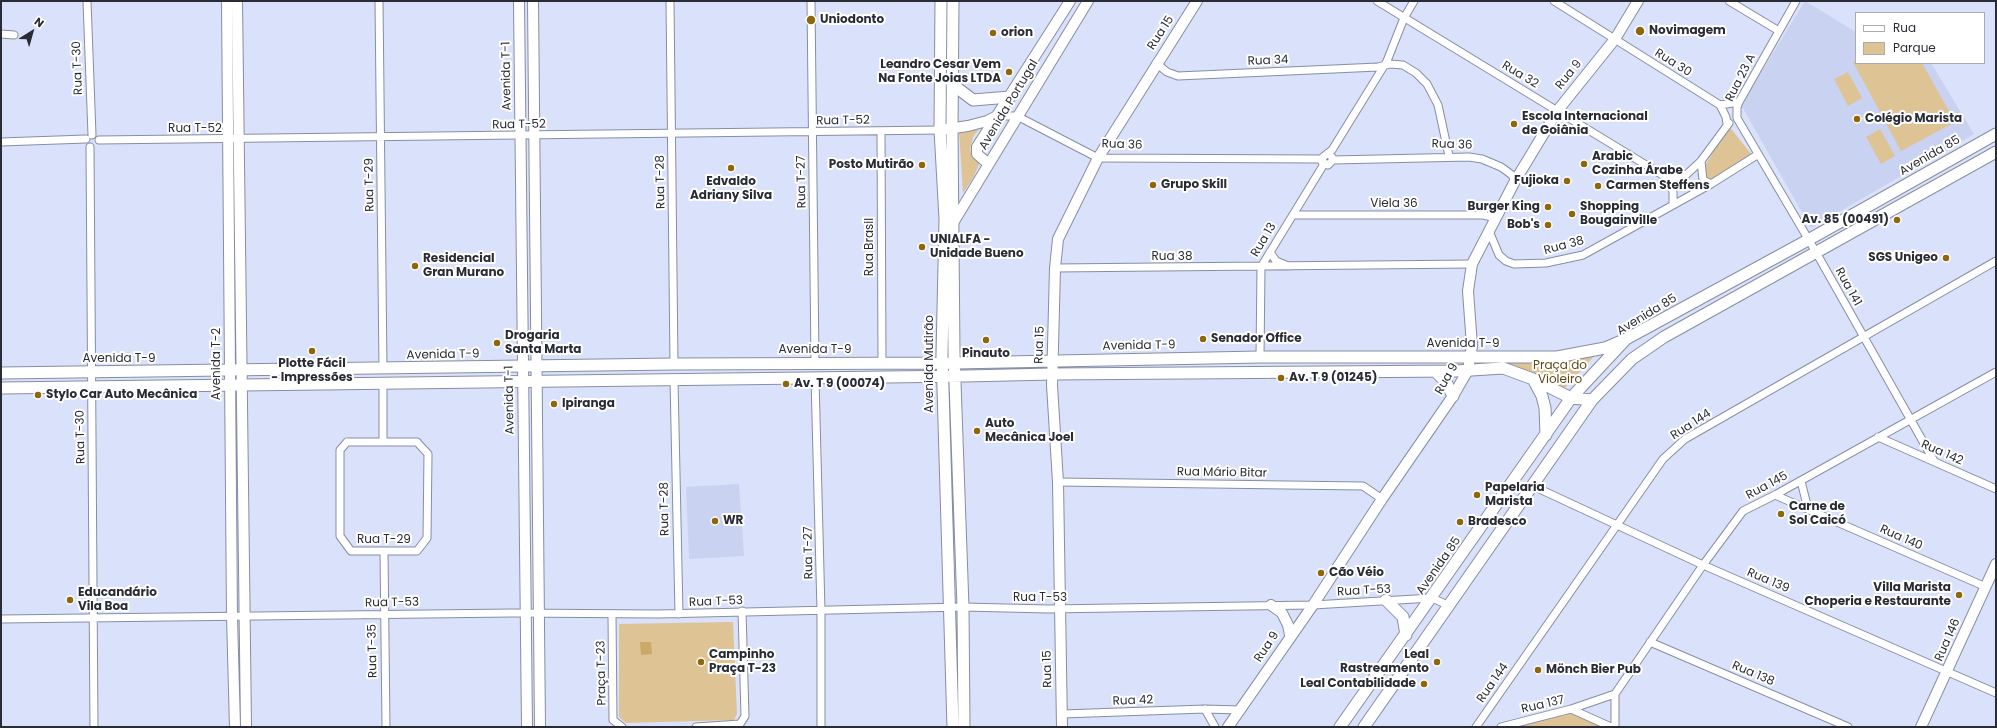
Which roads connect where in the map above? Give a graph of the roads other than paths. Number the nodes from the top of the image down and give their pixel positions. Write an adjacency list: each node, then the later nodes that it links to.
1 (87, 1): 44 (street, Rua T-30)
2 (227, 1): 46 (main road, Avenida T-2)
3 (237, 1): 47 (main road, Avenida T-2)
4 (379, 1): 45 (street, Rua T-29)
5 (519, 1): 42 (main road, Avenida T-1)
6 (533, 1): 43 (main road)
7 (670, 1): 40 (street, Rua T-28)
8 (811, 1): 38 (street, Rua T-27)
9 (941, 1): 37 (main road, Avenida Mutirão)
10 (953, 1): 27 (main road, Avenida Mutirão)
11 (1070, 1): 28 (main road, Avenida Portugal)
12 (1088, 1): 33 (main road, Avenida Portugal)
13 (1197, 1): 25 (main road, Rua 15)
14 (1377, 1): 20 (street, Rua 32)
15 (1414, 1): 20 (street, Rua 13)
16 (1554, 1): 24 (street, Rua 30)
17 (1638, 1): 24 (main road, Rua 9)
18 (1729, 1): 21 (street)
19 (1796, 1): 21 (street, Rua 23 A)
20 (1404, 18): 26 (street, Rua 13); 31 (street, Rua 32)
21 (1779, 30): 29 (street, Rua 23 A)
22 (1, 34): 23 (street)
23 (14, 35)
24 (1615, 39): 30 (street, Rua 30); 31 (main road, Rua 9)
25 (1156, 64): 26 (street, Rua 34); 54 (main road, Rua 15)
26 (1387, 64): 53 (street); 55 (street, Rua 13)
27 (952, 84): 28 (main road); 36 (main road, Avenida Mutirão)
28 (1010, 97): 32 (main road, Avenida Portugal)
29 (1739, 102): 30 (street); 35 (street, Rua 23 A)
30 (1720, 105): 34 (street)
31 (1558, 110): 58 (street, Rua 32); 59 (main road, Rua 9)
32 (997, 116): 33 (street, Rua 36); 36 (main road, Rua 36); 57 (main road, Avenida Portugal)
33 (1017, 116): 54 (street, Rua 36); 57 (main road, Avenida Portugal)
34 (1727, 124): 35 (street, Rua 23 A); 56 (street)
35 (1740, 124): 52 (street, Rua 141)
36 (952, 129): 37 (main road, Rua 36); 64 (main road, Avenida Mutirão)
37 (940, 130): 39 (street, Rua T-52); 80 (main road, Avenida Mutirão)
38 (813, 132): 39 (street, Rua T-52); 40 (street, Rua T-52); 81 (street, Rua T-27)
39 (881, 132): 79 (street, Rua Brasil)
40 (671, 134): 43 (street, Rua T-52); 83 (street, Rua T-28)
41 (1996, 134): 66 (main road, Avenida 85)
42 (520, 136): 43 (street, Rua T-52); 45 (street, Rua T-52); 84 (main road, Avenida T-1)
43 (534, 136): 85 (main road)
44 (89, 137): 48 (street); 49 (street); 50 (street)
45 (380, 137): 47 (street, Rua T-52); 86 (street, Rua T-29)
46 (228, 139): 47 (street, Rua T-52); 48 (street, Rua T-52); 88 (main road, Avenida T-2)
47 (239, 139): 89 (main road, Avenida T-2)
48 (99, 140): 50 (street)
49 (1, 142)
50 (90, 147): 91 (street, Rua T-30)
51 (1996, 152): 68 (main road)
52 (1757, 155): 60 (street, Rua 38); 66 (street, Rua 141)
53 (1449, 156): 55 (street, Rua 36); 59 (street, Rua 36)
54 (1098, 158): 55 (street, Rua 36); 73 (main road, Rua 15)
55 (1326, 160): 62 (street, Rua 13)
56 (1701, 161): 58 (street); 60 (street)
57 (990, 162): 64 (main road, Avenida Portugal)
58 (1669, 179): 61 (street)
59 (1515, 181): 63 (main road, Rua 9)
60 (1712, 184): 61 (street, Rua 38)
61 (1673, 205): 65 (street, Rua 38)
62 (1293, 215): 63 (street, Viela 36); 67 (street, Rua 13)
63 (1496, 218): 65 (main road, Rua 9)
64 (953, 223): 82 (main road, Avenida Mutirão)
65 (1489, 231): 70 (main road, Rua 9)
66 (1808, 240): 68 (street, Rua 141); 75 (main road, Avenida 85)
67 (1270, 252): 71 (street, Rua 13); 72 (street)
68 (1817, 254): 74 (street, Rua 141); 109 (main road)
69 (1996, 261): 74 (street, Rua 144)
70 (1472, 264): 72 (street, Rua 38); 77 (main road, Rua 9)
71 (1261, 267): 72 (street, Rua 38); 73 (street, Rua 38); 76 (street, Rua 13)
72 (1290, 267)
73 (1055, 268): 78 (main road, Rua 15)
74 (1863, 336): 110 (street, Rua 141); 122 (street, Rua 144)
75 (1626, 339): 77 (main road, Avenida T-9); 108 (main road, Avenida 85)
76 (1260, 357): 77 (main road, Avenida T-9); 78 (main road, Avenida T-9)
77 (1471, 357): 87 (main road, Rua 9)
78 (1052, 360): 82 (main road, Avenida T-9); 94 (main road, Rua 15)
79 (882, 362): 80 (main road, Avenida T-9); 81 (main road, Avenida T-9)
80 (942, 362): 82 (main road, Avenida T-9); 95 (main road, Avenida Mutirão)
81 (815, 363): 83 (main road, Avenida T-9)
82 (955, 363): 96 (main road, Avenida Mutirão)
83 (674, 364): 85 (main road, Avenida T-9)
84 (523, 366): 85 (main road, Avenida T-9); 86 (main road, Avenida T-9); 101 (main road, Avenida T-1)
85 (536, 366): 100 (main road)
86 (383, 369): 89 (main road, Avenida T-9)
87 (1468, 370): 90 (main road, Avenida T-9); 98 (main road, Avenida T-9); 107 (main road, Rua 9)
88 (230, 371): 89 (main road, Avenida T-9); 91 (main road, Avenida T-9); 103 (main road, Avenida T-2)
89 (242, 371): 104 (main road, Avenida T-2)
90 (1435, 371): 94 (main road, Avenida T-9); 107 (main road)
91 (91, 372): 93 (main road, Avenida T-9); 105 (street, Rua T-30)
92 (1996, 372): 110 (street, Rua 145)
93 (1, 373)
94 (1052, 374): 96 (main road, Avenida T-9); 116 (main road, Rua 15)
95 (943, 376): 96 (main road, Avenida T-9); 97 (main road, Avenida T-9); 132 (main road, Avenida Mutirão)
96 (956, 376): 133 (main road, Avenida Mutirão)
97 (815, 378): 99 (main road, Avenida T-9); 135 (street, Rua T-27)
98 (1533, 379): 108 (main road, Avenida T-9); 111 (main road)
99 (674, 380): 100 (main road, Avenida T-9); 140 (street, Rua T-28)
100 (536, 381): 101 (main road, Avenida T-9); 138 (main road)
101 (523, 382): 102 (main road, Avenida T-9); 137 (main road, Avenida T-1)
102 (383, 384): 104 (main road, Avenida T-9); 113 (street)
103 (230, 385): 104 (main road, Avenida T-9); 105 (main road, Avenida T-9); 142 (main road, Avenida T-2)
104 (242, 385): 144 (main road, Avenida T-2)
105 (92, 387): 106 (main road, Avenida T-9); 143 (street, Rua T-30)
106 (1, 388)
107 (1453, 396): 120 (main road, Rua 9)
108 (1571, 398): 109 (main road, Avenida T-9); 111 (main road, Avenida 85)
109 (1592, 400): 117 (main road)
110 (1910, 419): 112 (street, Rua 145); 114 (street, Rua 141)
111 (1546, 435): 127 (main road, Avenida 85)
112 (1878, 437): 114 (street, Rua 142); 115 (street, Rua 145)
113 (383, 442): 123 (street, Rua T-29); 123 (street, Rua T-29)
114 (1934, 461): 118 (street, Rua 142)
115 (1801, 480): 119 (street, Rua 145); 121 (street)
116 (1058, 482): 120 (street, Rua Mário Bitar); 134 (main road, Rua 15)
117 (1533, 486): 122 (street, Rua 139); 131 (main road)
118 (1996, 489)
119 (1775, 495): 121 (street, Rua 140); 125 (street, Rua 145)
120 (1382, 499): 130 (main road, Rua 9)
121 (1808, 509): 126 (street, Rua 140)
122 (1616, 526): 125 (street, Rua 139); 172 (street, Rua 144)
123 (384, 551): 139 (street, Rua T-35)
124 (1996, 564): 126 (main road, Rua 146)
125 (1703, 565): 148 (street, Rua 145); 149 (street, Rua 139)
126 (1986, 587): 149 (main road, Rua 146)
127 (1432, 598): 128 (street, Rua T-53); 131 (street); 147 (main road, Avenida 85)
128 (1386, 600): 130 (street, Rua T-53); 147 (main road)
129 (1271, 605): 130 (street, Rua T-53); 134 (street, Rua T-53); 146 (main road)
130 (1313, 605): 146 (main road, Rua 9)
131 (1450, 606): 171 (main road)
132 (950, 607): 133 (street, Rua T-53); 135 (street, Rua T-53); 165 (main road, Avenida Mutirão)
133 (963, 607): 134 (street, Rua T-53); 166 (main road, Avenida Mutirão)
134 (1060, 609): 155 (main road, Rua 15)
135 (821, 611): 136 (street, Rua T-53); 164 (street, Rua T-27)
136 (742, 612): 140 (street, Rua T-53); 163 (street)
137 (526, 613): 138 (street, Rua T-53); 139 (street, Rua T-53); 160 (main road, Avenida T-1)
138 (539, 613): 141 (street, Rua T-53); 161 (main road)
139 (383, 614): 144 (street, Rua T-53); 159 (street, Rua T-35)
140 (679, 614): 141 (street, Rua T-53)
141 (612, 615): 162 (street, Praça T-23)
142 (232, 616): 143 (street, Rua T-53); 144 (street, Rua T-53); 157 (main road, Avenida T-2)
143 (94, 617): 145 (street, Rua T-53); 156 (street, Rua T-30)
144 (244, 617): 158 (main road, Avenida T-2)
145 (1, 619)
146 (1290, 635): 154 (main road, Rua 9)
147 (1406, 635): 170 (main road, Avenida 85)
148 (1650, 642): 151 (street, Rua 145); 176 (street, Rua 138)
149 (1948, 671): 150 (street, Rua 139); 177 (main road, Rua 146)
150 (1996, 693)
151 (1615, 694): 153 (street); 175 (street)
152 (1205, 709): 154 (street, Rua 42); 155 (street, Rua 42); 168 (street)
153 (1571, 709): 173 (street, Rua 137); 174 (street, Rua 137)
154 (1240, 710): 169 (main road, Rua 9)
155 (1062, 714): 167 (main road, Rua 15)
156 (94, 727)
157 (235, 727)
158 (246, 727)
159 (386, 727)
160 (527, 727)
161 (540, 727)
162 (622, 727)
163 (696, 727)
164 (821, 727)
165 (953, 727)
166 (964, 727)
167 (1062, 727)
168 (1214, 727)
169 (1228, 727)
170 (1340, 727)
171 (1364, 727)
172 (1476, 727)
173 (1501, 727)
174 (1611, 727)
175 (1615, 727)
176 (1848, 727)
177 (1921, 727)

